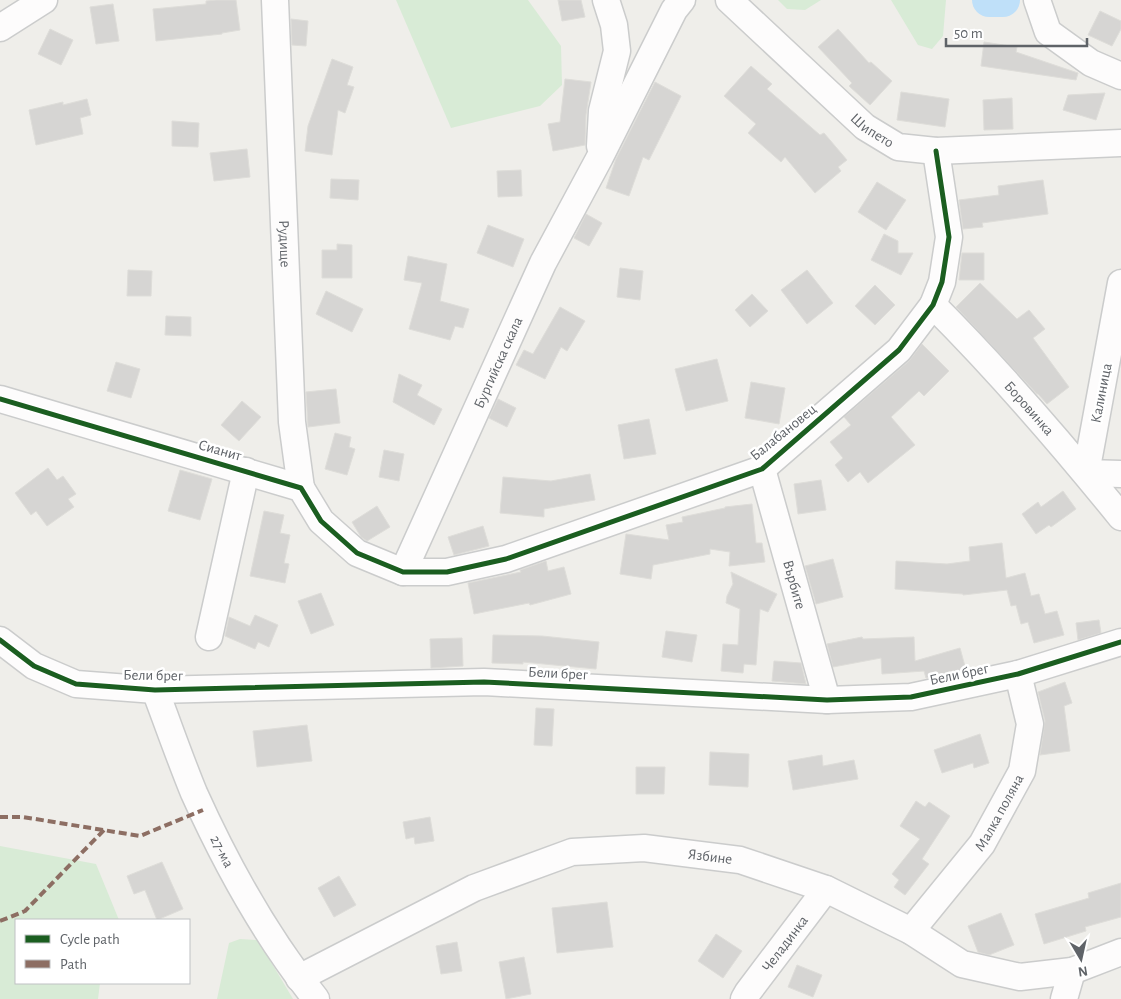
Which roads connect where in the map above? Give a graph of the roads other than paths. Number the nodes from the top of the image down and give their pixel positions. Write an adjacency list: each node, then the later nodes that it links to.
1 (44, 0): 7 (street)
2 (275, 0): 19 (street, Рудище)
3 (606, 0): 11 (street, Бургийска скала)
4 (682, 0): 11 (street, Бургийска скала)
5 (729, 0): 10 (street, Шипето)
6 (1037, 0): 8 (street)
7 (0, 28)
8 (1121, 76)
9 (1121, 143): 10 (street, Шипето)
10 (936, 151): 13 (street, Балабановец)
11 (600, 157): 21 (street, Бургийска скала)
12 (1121, 283): 17 (street, Калиница)
13 (933, 305): 15 (street, Балабановец); 17 (street, Боровинка)
14 (0, 399): 16 (street, Сианит)
15 (762, 469): 21 (street, Балабановец); 27 (street, Върбите)
16 (246, 471): 19 (street, Сианит); 22 (street, Сианит)
17 (1086, 473): 18 (street); 20 (street, Боровинка)
18 (1121, 474)
19 (301, 488): 21 (street)
20 (1121, 517)
21 (403, 572)
22 (209, 637)
23 (0, 640): 26 (street, Бели брег)
24 (1121, 642): 25 (street, Бели брег)
25 (1018, 674): 27 (street, Бели брег); 29 (street, Малка поляна)
26 (155, 690): 27 (street, Бели брег); 32 (street, 27-ма)
27 (827, 700)
28 (826, 889): 29 (street, Язбине); 32 (street, Язбине); 34 (street, Челадинка)
29 (911, 931): 31 (street, Язбине)
30 (1121, 952): 31 (street, Язбине)
31 (1072, 971): 35 (street)
32 (300, 978): 33 (street, 27-ма)
33 (316, 999)
34 (744, 999)
35 (1064, 999)

